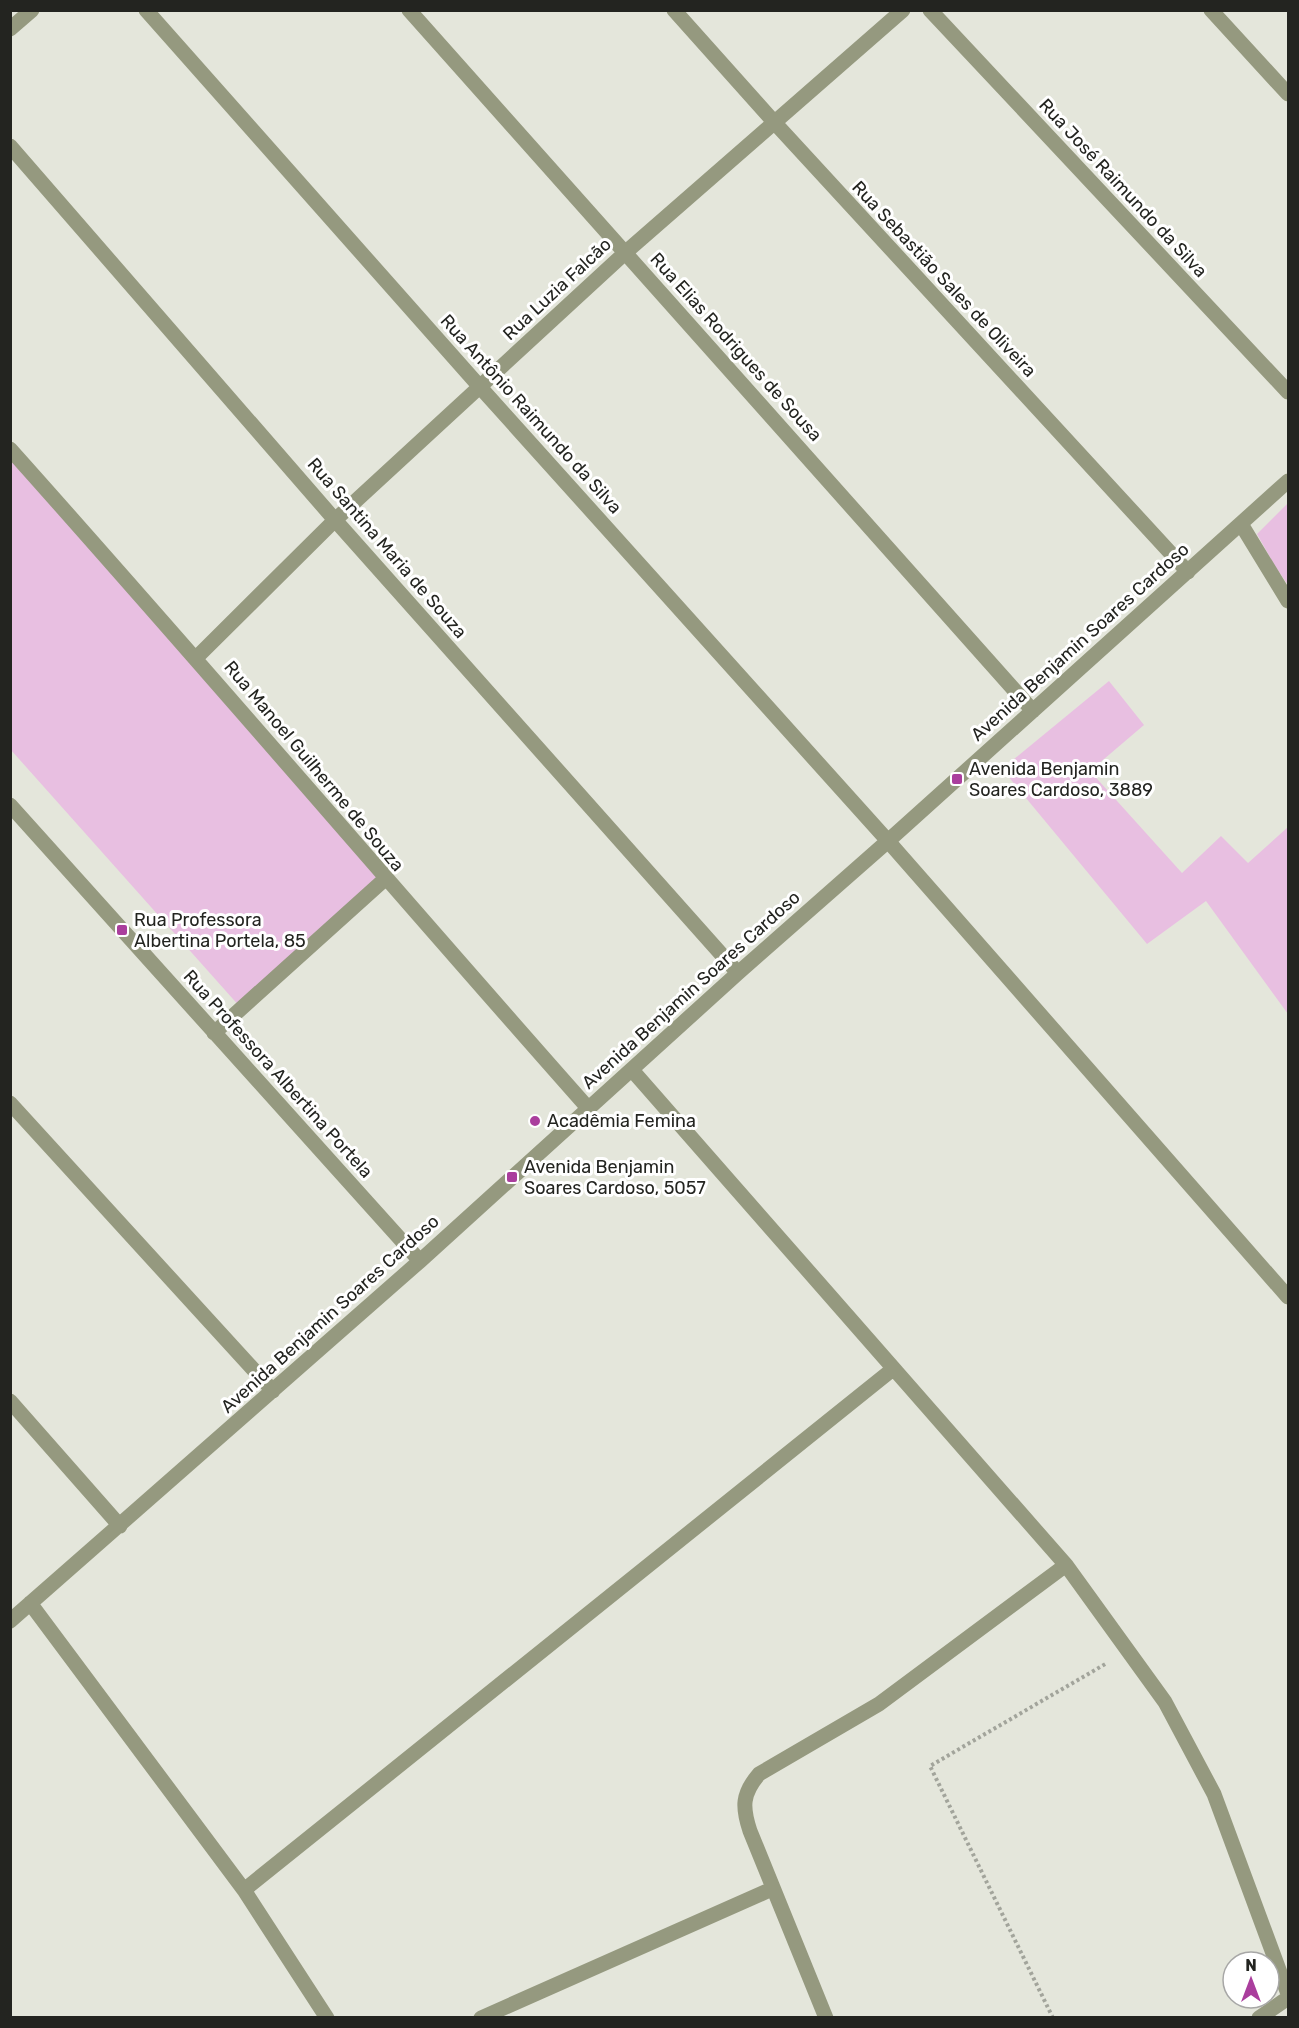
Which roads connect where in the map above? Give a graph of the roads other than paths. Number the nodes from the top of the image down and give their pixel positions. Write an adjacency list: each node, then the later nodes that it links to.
1 (32, 10): 8 (street)
2 (146, 10): 13 (street, Rua Antônio Raimundo da Silva)
3 (409, 10): 12 (street, Rua Elias Rodrigues de Sousa)
4 (674, 10): 10 (street, Rua Sebastião Sales de Oliveira)
5 (903, 10): 10 (street, Rua Luzia Falcão)
6 (930, 10): 14 (street, Rua José Raimundo da Silva)
7 (1211, 10): 9 (street)
8 (10, 30)
9 (1288, 94)
10 (774, 122): 12 (street, Rua Luzia Falcão); 19 (street, Rua Sebastião Sales de Oliveira)
11 (10, 146): 17 (street, Rua Santina Maria de Souza)
12 (626, 252): 13 (street, Rua Luzia Falcão); 22 (street, Rua Elias Rodrigues de Sousa)
13 (480, 387): 17 (street, Rua Luzia Falcão); 24 (street, Rua Antônio Raimundo da Silva)
14 (1288, 392)
15 (10, 449): 21 (street, Rua Manoel Guilherme de Souza)
16 (1288, 480): 18 (street, Avenida Benjamin Soares Cardoso)
17 (335, 520): 21 (street, Rua Luzia Falcão); 26 (street, Rua Santina Maria de Souza)
18 (1241, 524): 19 (street, Avenida Benjamin Soares Cardoso); 20 (street)
19 (1188, 572): 22 (street, Avenida Benjamin Soares Cardoso)
20 (1288, 601)
21 (196, 658): 25 (street, Rua Manoel Guilherme de Souza)
22 (1033, 711): 24 (street, Avenida Benjamin Soares Cardoso)
23 (12, 811): 27 (street, Rua Professora Albertina Portela)
24 (888, 841): 26 (street, Avenida Benjamin Soares Cardoso); 32 (street, Rua Antônio Raimundo da Silva)
25 (385, 879): 27 (street); 30 (street, Rua Manoel Guilherme de Souza)
26 (738, 973): 28 (street, Avenida Benjamin Soares Cardoso)
27 (214, 1033): 31 (street, Rua Professora Albertina Portela)
28 (632, 1070): 30 (street, Avenida Benjamin Soares Cardoso); 33 (street)
29 (10, 1103): 34 (street)
30 (588, 1108): 31 (street, Avenida Benjamin Soares Cardoso)
31 (420, 1262): 34 (street, Avenida Benjamin Soares Cardoso)
32 (1288, 1297)
33 (893, 1369): 37 (street); 41 (street)
34 (273, 1391): 36 (street, Avenida Benjamin Soares Cardoso)
35 (10, 1401): 36 (street)
36 (120, 1526): 38 (street, Avenida Benjamin Soares Cardoso)
37 (1066, 1565): 40 (street); 42 (street)
38 (30, 1603): 39 (street, Avenida Benjamin Soares Cardoso); 41 (street)
39 (10, 1621)
40 (772, 1889): 44 (street); 45 (street)
41 (244, 1890): 43 (street)
42 (1288, 1996): 46 (street)
43 (327, 2018)
44 (481, 2018)
45 (826, 2018)
46 (1258, 2018)

